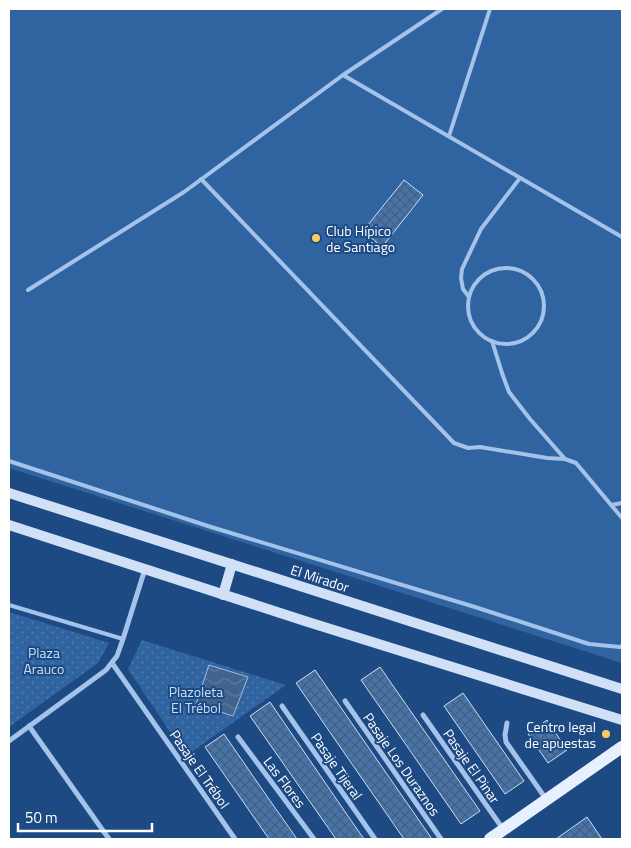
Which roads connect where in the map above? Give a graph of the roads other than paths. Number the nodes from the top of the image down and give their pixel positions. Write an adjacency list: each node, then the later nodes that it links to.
1 (442, 9): 3 (lane)
2 (490, 9): 4 (lane)
3 (343, 75): 4 (lane); 6 (lane)
4 (449, 136): 5 (lane)
5 (520, 178): 7 (lane); 9 (lane)
6 (201, 179): 8 (lane); 11 (lane)
7 (622, 237)
8 (28, 290)
9 (469, 297): 10 (lane); 10 (lane)
10 (492, 341): 11 (lane)
11 (565, 459): 15 (lane)
12 (9, 461): 23 (lane)
13 (9, 493): 18 (main road, El Mirador)
14 (622, 503): 15 (lane)
15 (611, 505): 16 (lane)
16 (622, 518)
17 (9, 525): 19 (main road)
18 (232, 564): 20 (main road); 25 (main road, El Mirador)
19 (145, 570): 20 (main road); 22 (street)
20 (223, 595): 29 (main road)
21 (9, 606): 22 (lane)
22 (123, 639): 24 (street)
23 (622, 646)
24 (112, 662): 31 (street); 38 (street, Pasaje El Trébol)
25 (622, 689)
26 (345, 701): 41 (street, Pasaje Los Duraznos)
27 (282, 706): 40 (street, Pasaje Tijeral)
28 (423, 714): 36 (street, Pasaje El Pinar)
29 (622, 720)
30 (507, 723): 35 (street)
31 (30, 726): 33 (street); 37 (street)
32 (238, 738): 39 (street, Las Flores)
33 (9, 741)
34 (622, 747): 35 (main road)
35 (547, 800): 36 (main road)
36 (504, 830): 42 (main road)
37 (109, 839)
38 (235, 839)
39 (314, 839)
40 (375, 839)
41 (441, 839)
42 (490, 839)

